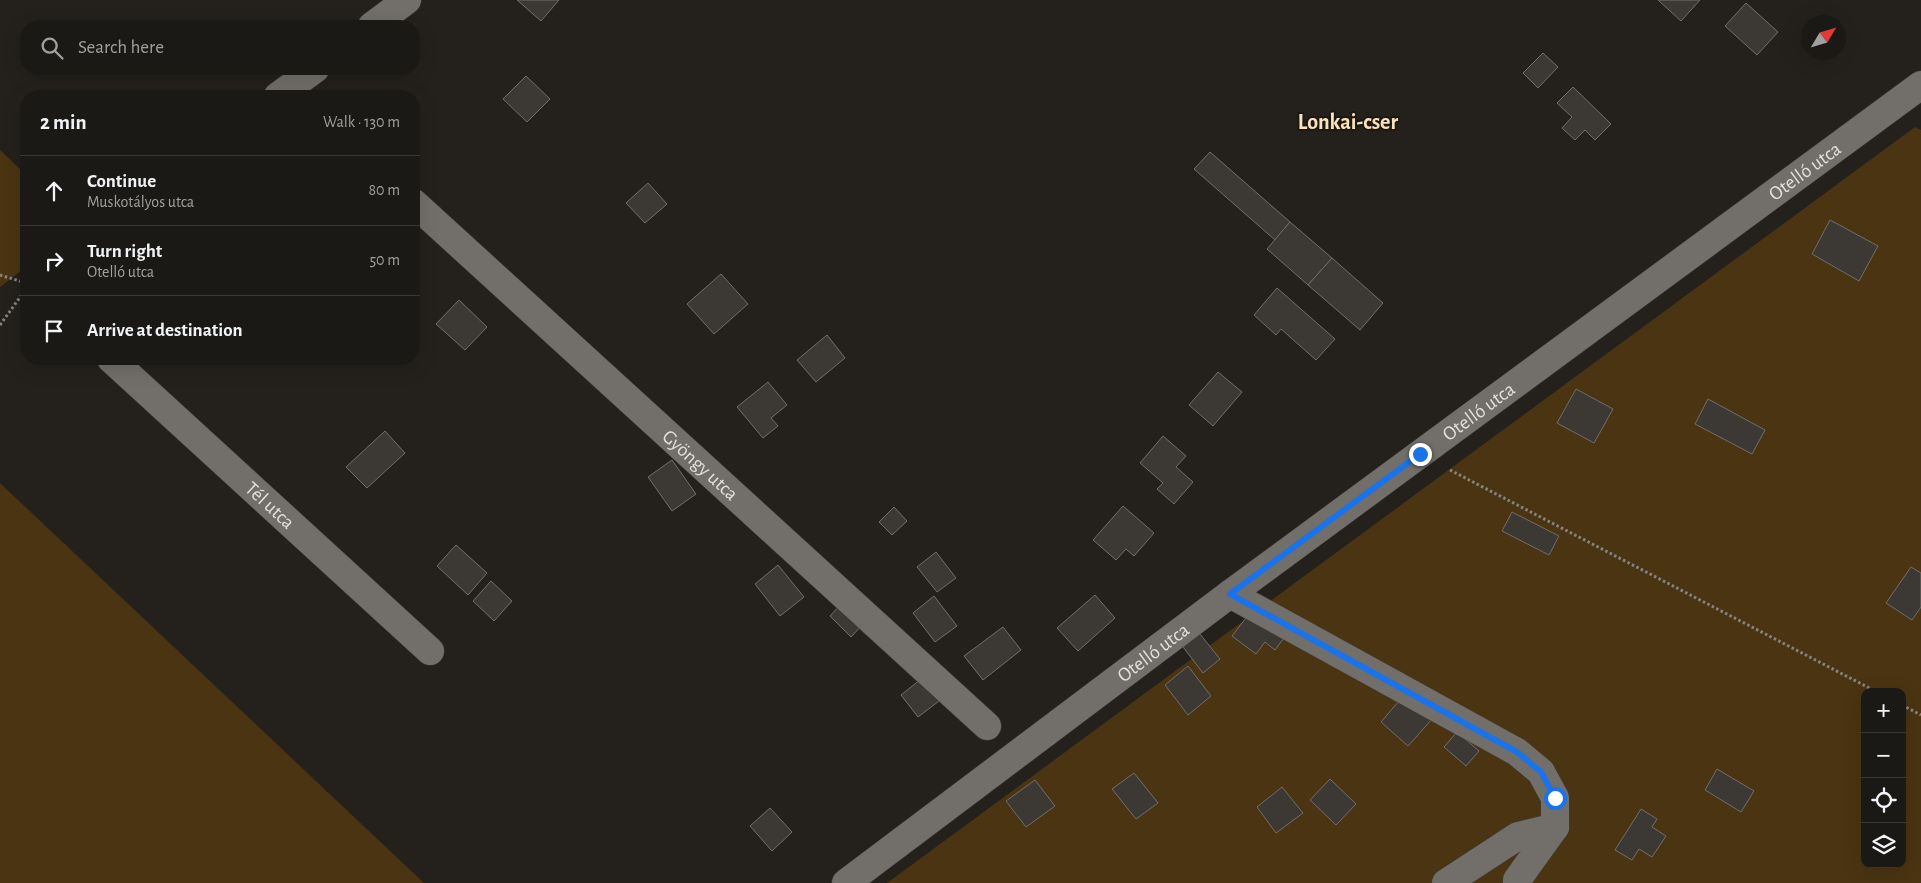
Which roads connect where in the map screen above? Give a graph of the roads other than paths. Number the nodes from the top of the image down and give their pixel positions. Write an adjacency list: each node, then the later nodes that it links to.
1 (407, 0): 2 (street)
2 (380, 20)
3 (309, 75): 5 (street)
4 (1921, 85): 8 (street, Otelló utca)
5 (292, 90)
6 (420, 208): 10 (street, Gyöngy utca)
7 (118, 365): 9 (street, Tél utca)
8 (1230, 594): 11 (street); 12 (street, Otelló utca)
9 (430, 651)
10 (987, 726)
11 (1555, 827): 13 (street); 14 (street)
12 (846, 883)
13 (1446, 883)
14 (1517, 883)

